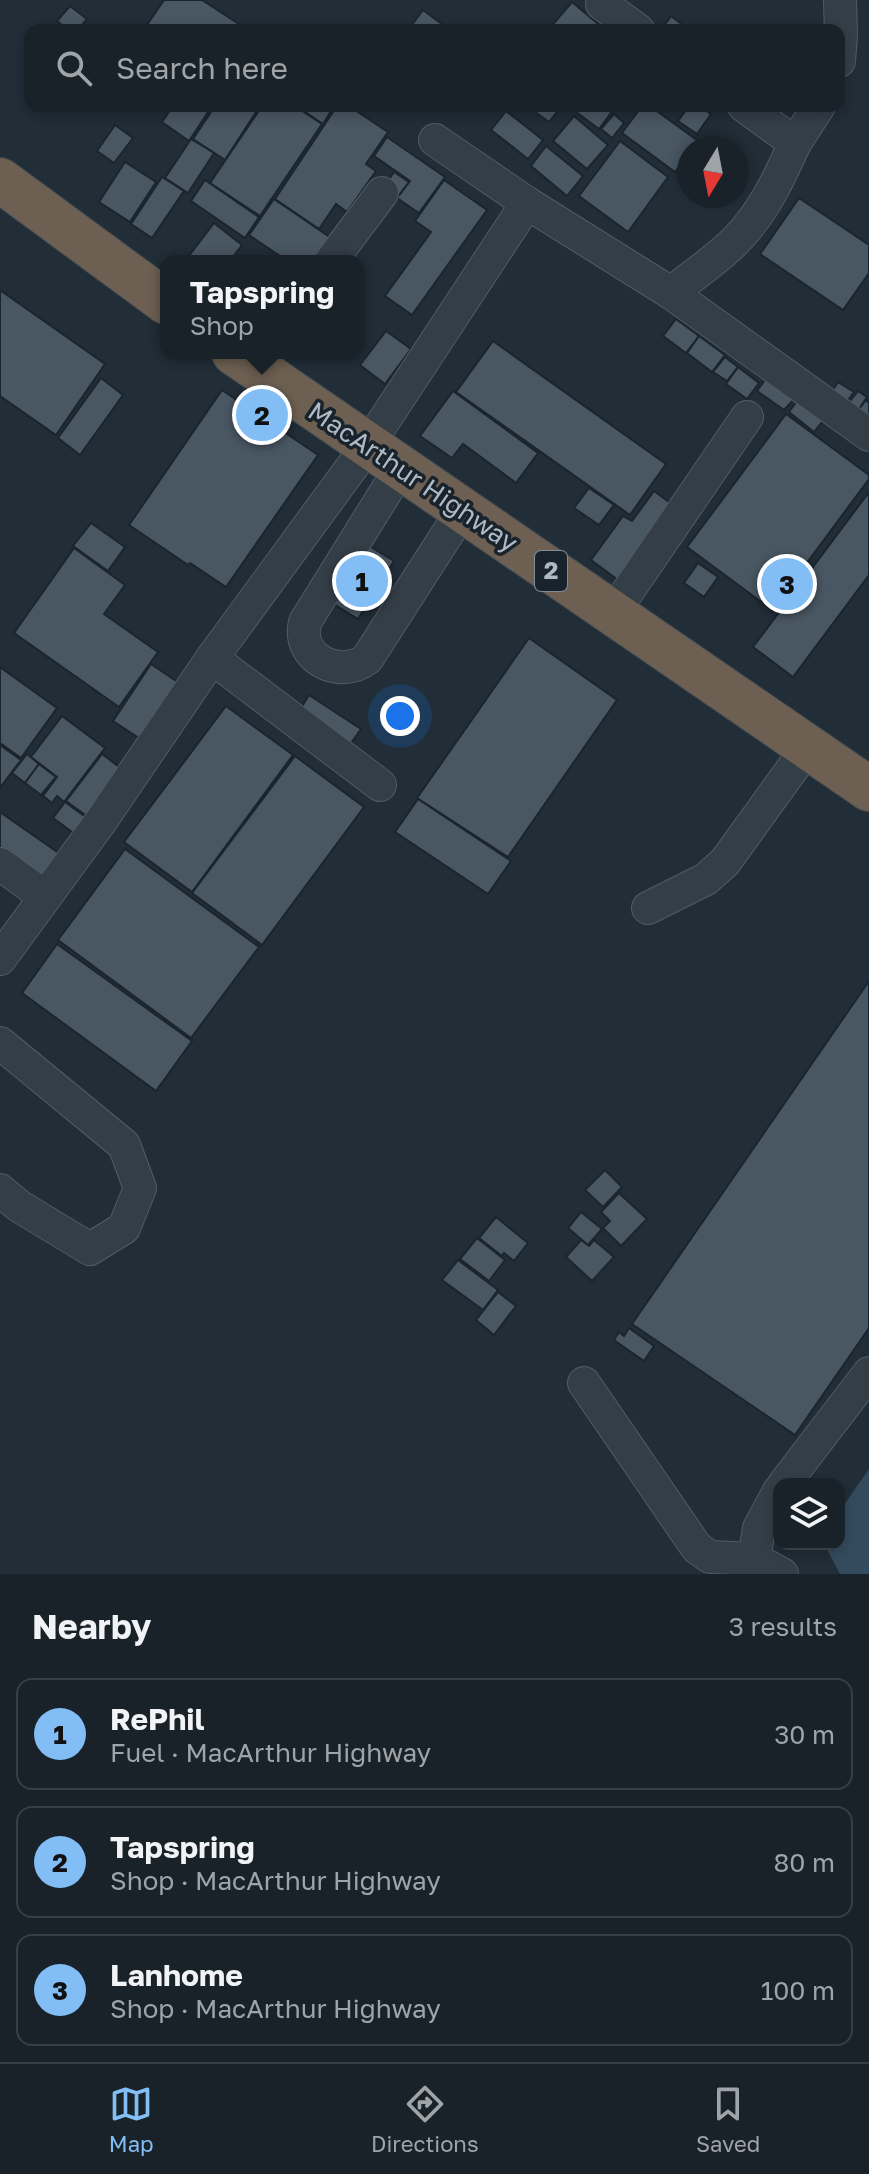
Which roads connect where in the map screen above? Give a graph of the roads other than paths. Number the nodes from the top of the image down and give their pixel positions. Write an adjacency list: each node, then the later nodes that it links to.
1 (840, 0): 4 (street)
2 (602, 4): 3 (street)
3 (630, 24)
4 (841, 24)
5 (752, 112): 8 (street)
6 (815, 112): 8 (street)
7 (435, 140): 11 (street)
8 (795, 143): 13 (street)
9 (0, 180): 14 (highway)
10 (382, 193): 12 (street)
11 (527, 203): 13 (street); 18 (street)
12 (336, 255)
13 (671, 293): 17 (street)
14 (160, 298)
15 (253, 359): 18 (highway, MacArthur Highway / 2)
16 (747, 417): 20 (street)
17 (869, 435)
18 (384, 457): 19 (highway, MacArthur Highway / 2); 19 (street); 21 (street)
19 (462, 511): 20 (highway, MacArthur Highway / 2)
20 (613, 613): 22 (highway, MacArthur Highway / 2)
21 (212, 658): 23 (street); 26 (street)
22 (808, 747): 24 (highway, MacArthur Highway / 2); 27 (street)
23 (380, 785)
24 (869, 789)
25 (0, 864): 26 (street)
26 (44, 896): 28 (street)
27 (648, 908)
28 (0, 959)
29 (0, 1043): 30 (street)
30 (0, 1190)
31 (869, 1373): 33 (street)
32 (584, 1383): 35 (street)
33 (789, 1478)
34 (773, 1502): 35 (street)
35 (768, 1567)

